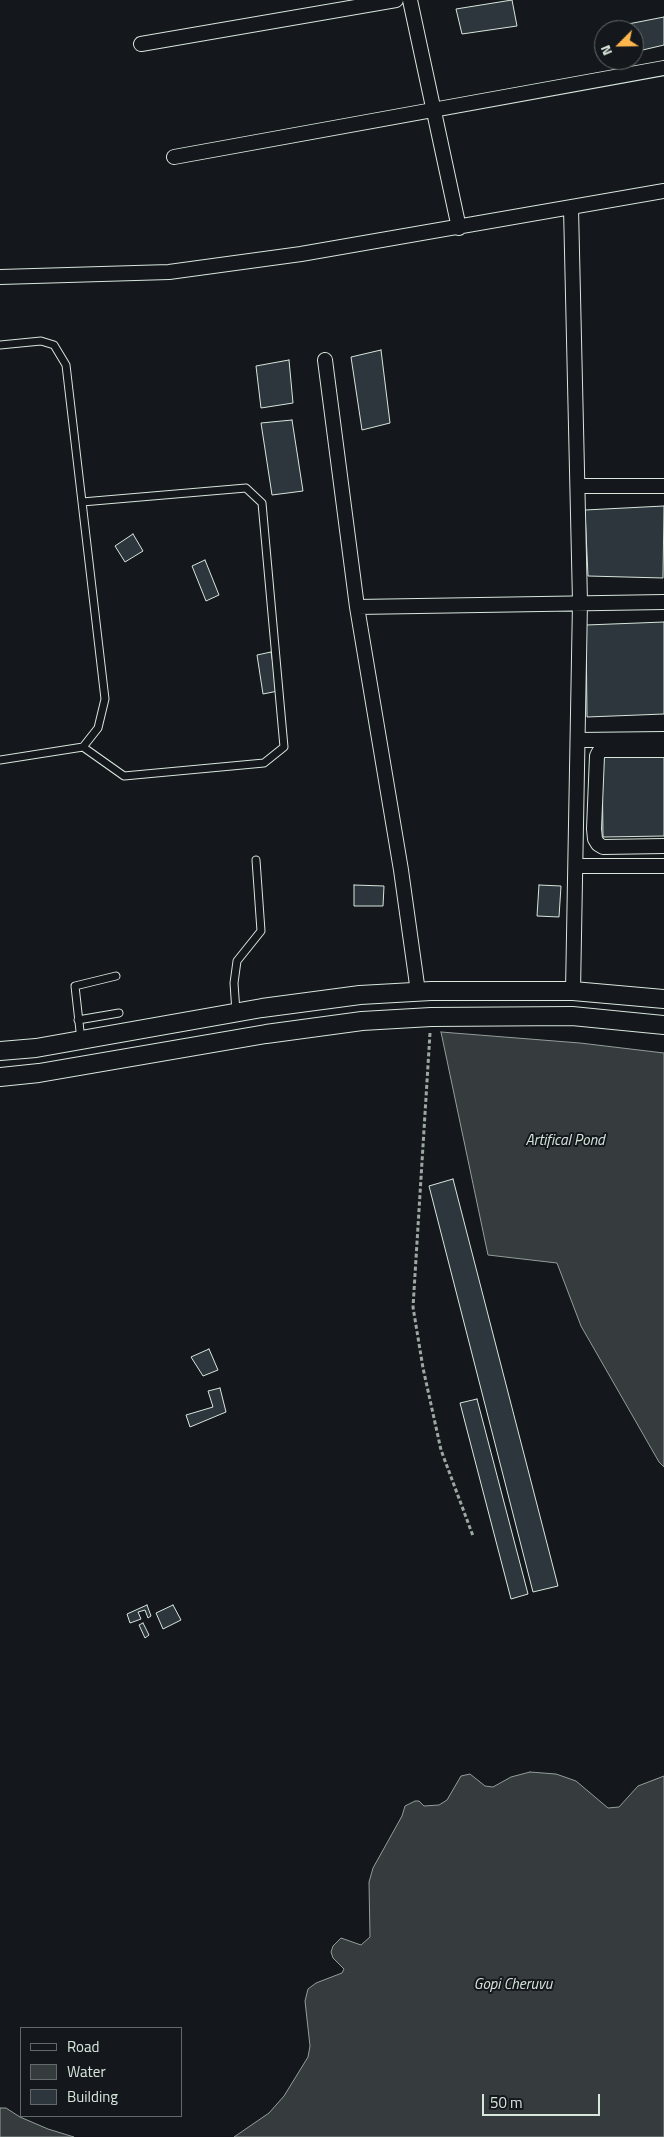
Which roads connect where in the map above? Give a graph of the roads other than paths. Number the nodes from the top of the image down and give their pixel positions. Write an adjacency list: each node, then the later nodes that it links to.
1 (396, 0): 3 (street)
2 (410, 0): 5 (street)
3 (142, 44)
4 (664, 68): 5 (street)
5 (434, 110): 6 (street); 9 (street)
6 (174, 157)
7 (664, 191): 8 (street)
8 (572, 208): 9 (street); 13 (street)
9 (459, 228): 10 (street)
10 (0, 277)
11 (0, 345): 15 (lane)
12 (325, 360): 18 (street)
13 (578, 486): 14 (street); 16 (street)
14 (664, 486)
15 (82, 502): 21 (lane); 21 (lane)
16 (580, 602): 17 (street); 18 (street); 20 (street)
17 (664, 602)
18 (356, 607): 34 (street)
19 (664, 739): 20 (street)
20 (578, 740): 24 (street)
21 (83, 747): 23 (lane)
22 (664, 750): 25 (street)
23 (0, 760)
24 (578, 776): 25 (street); 26 (street)
25 (596, 776): 27 (street)
26 (577, 829): 27 (street); 30 (street)
27 (594, 829): 28 (street)
28 (664, 846)
29 (256, 860): 36 (lane)
30 (577, 866): 31 (street); 33 (street)
31 (664, 866)
32 (116, 976): 38 (lane)
33 (573, 991): 34 (street); 35 (street)
34 (418, 992): 36 (street)
35 (663, 998): 39 (street)
36 (236, 1012): 40 (street)
37 (119, 1013): 38 (lane)
38 (78, 1020): 40 (lane)
39 (660, 1024): 42 (street)
40 (81, 1040): 41 (street)
41 (0, 1051)
42 (0, 1077)

